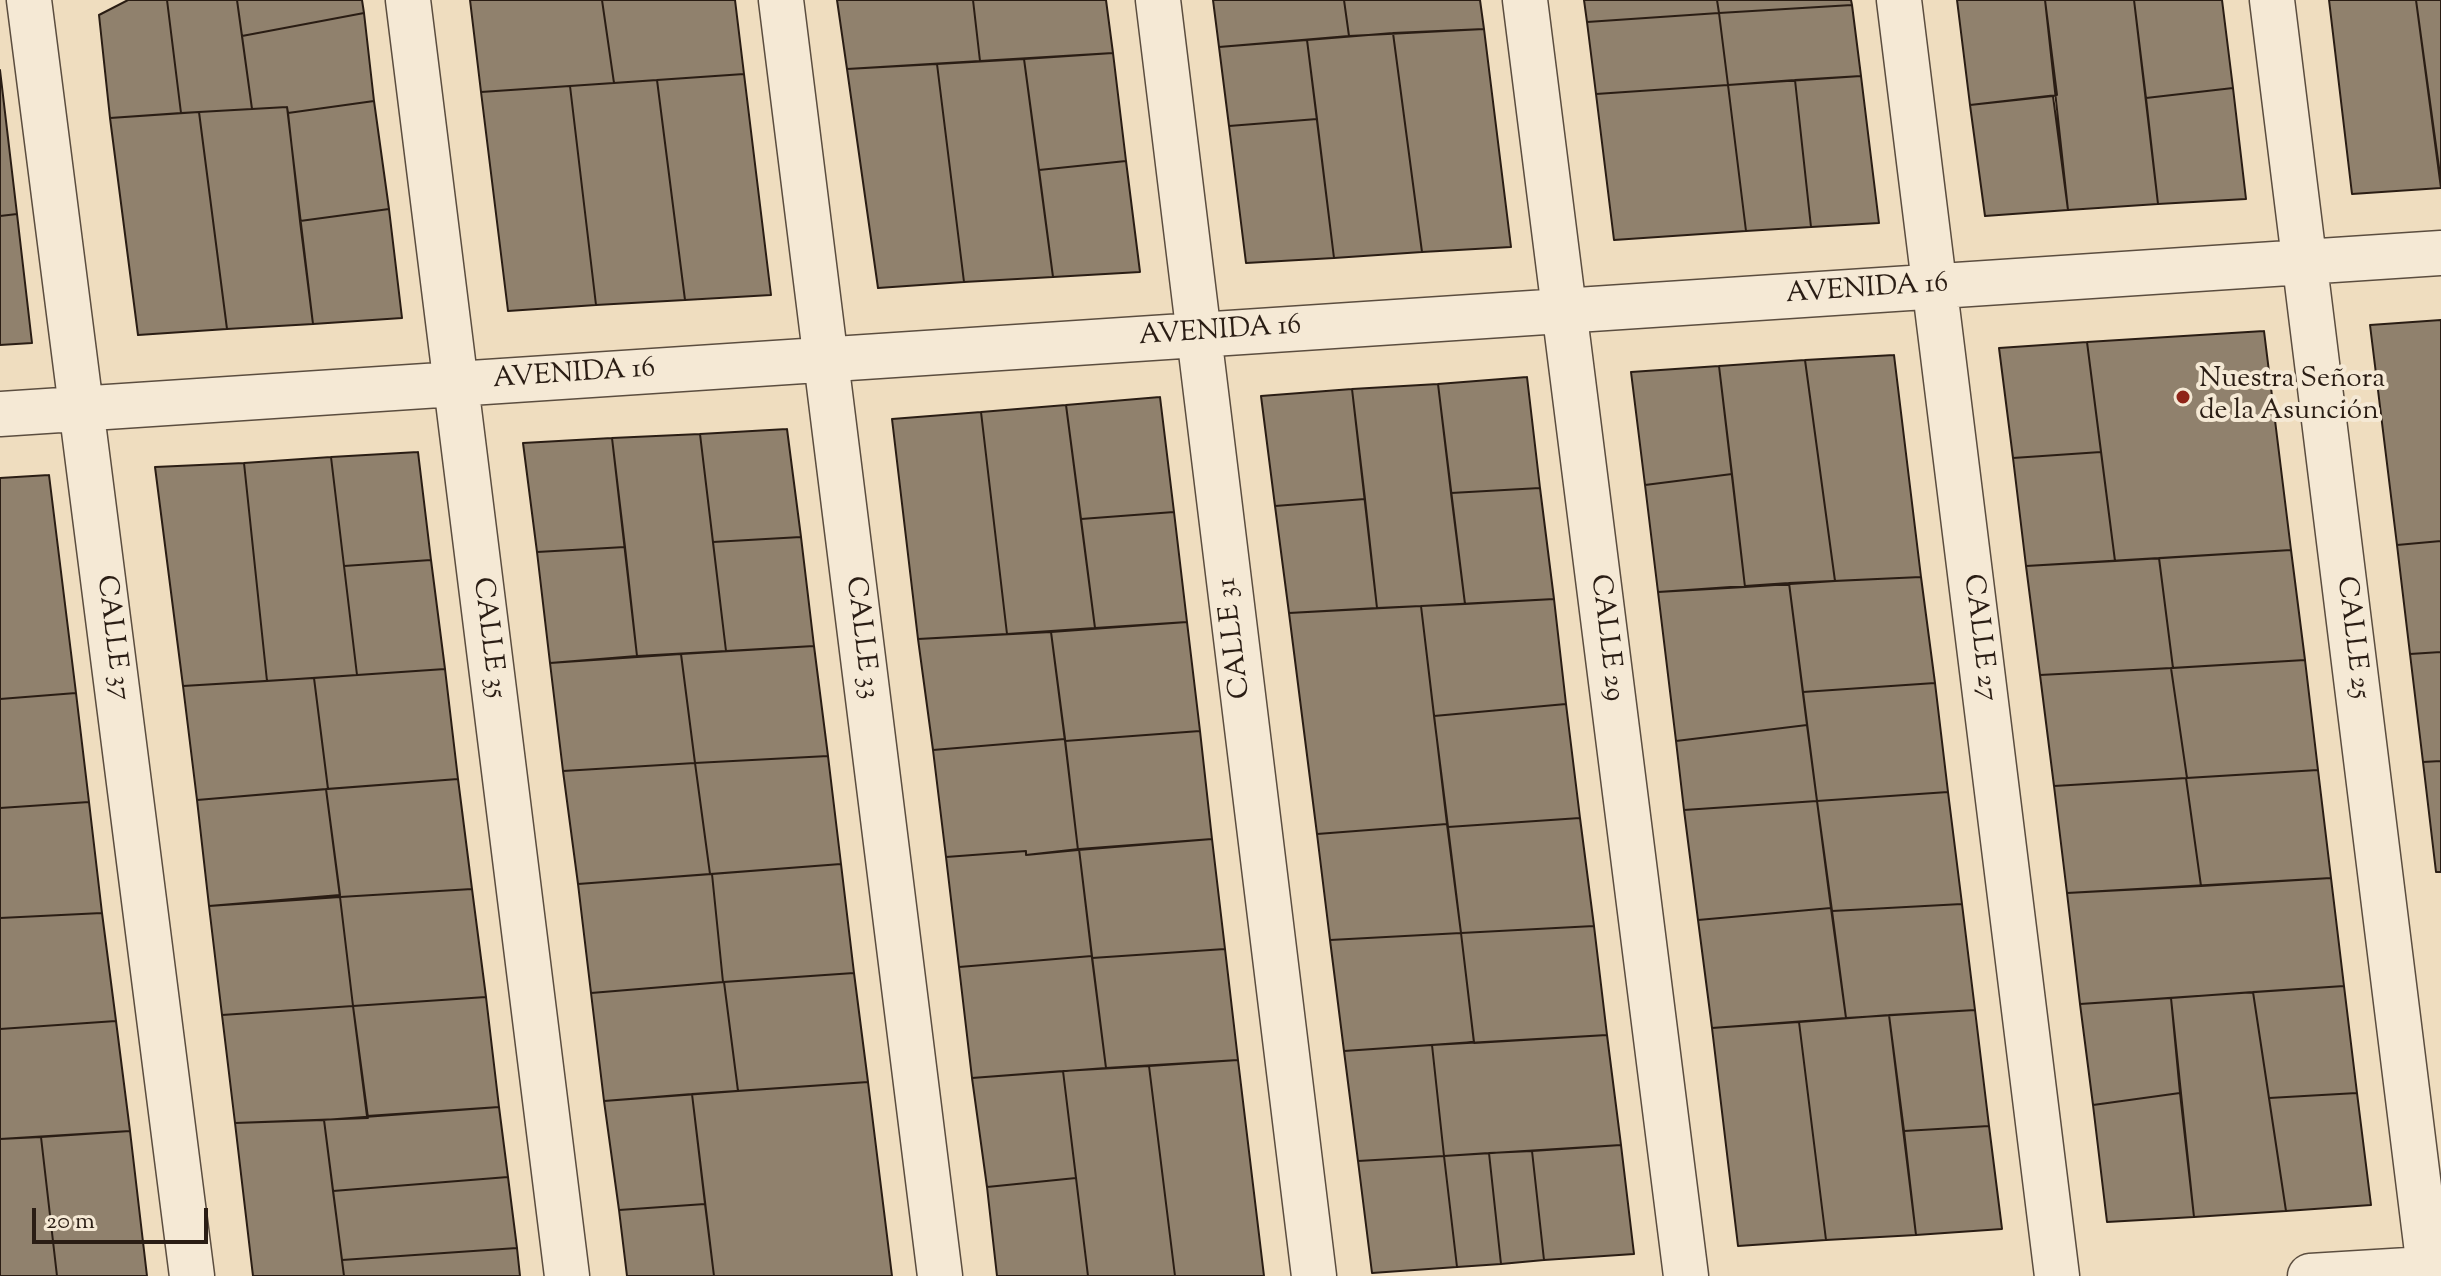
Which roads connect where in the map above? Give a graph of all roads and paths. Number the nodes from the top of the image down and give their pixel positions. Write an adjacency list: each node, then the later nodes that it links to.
1 (29, 0): 15 (street, CALLE 37)
2 (408, 0): 14 (street, CALLE 35)
3 (781, 0): 13 (street, CALLE 33)
4 (1158, 0): 12 (street, CALLE 31)
5 (1525, 0): 11 (street, CALLE 29)
6 (1899, 0): 10 (street, CALLE 27)
7 (2272, 0): 9 (street, CALLE 25)
8 (2441, 253): 9 (street, AVENIDA 16)
9 (2304, 262): 10 (street, AVENIDA 16); 17 (street, CALLE 25)
10 (1934, 286): 11 (street, AVENIDA 16); 23 (street, CALLE 27)
11 (1564, 311): 12 (street, AVENIDA 16); 22 (street, CALLE 29)
12 (1199, 334): 13 (street, AVENIDA 16); 21 (street, CALLE 31)
13 (825, 359): 14 (street, AVENIDA 16); 20 (street, CALLE 33)
14 (455, 384): 15 (street, AVENIDA 16); 19 (street, CALLE 35)
15 (81, 408): 16 (street, AVENIDA 16); 18 (street, CALLE 37)
16 (0, 414)
17 (2433, 1271): 24 (street)
18 (192, 1276)
19 (567, 1276)
20 (940, 1276)
21 (1314, 1276)
22 (1686, 1276)
23 (2057, 1276)
24 (2310, 1276)

